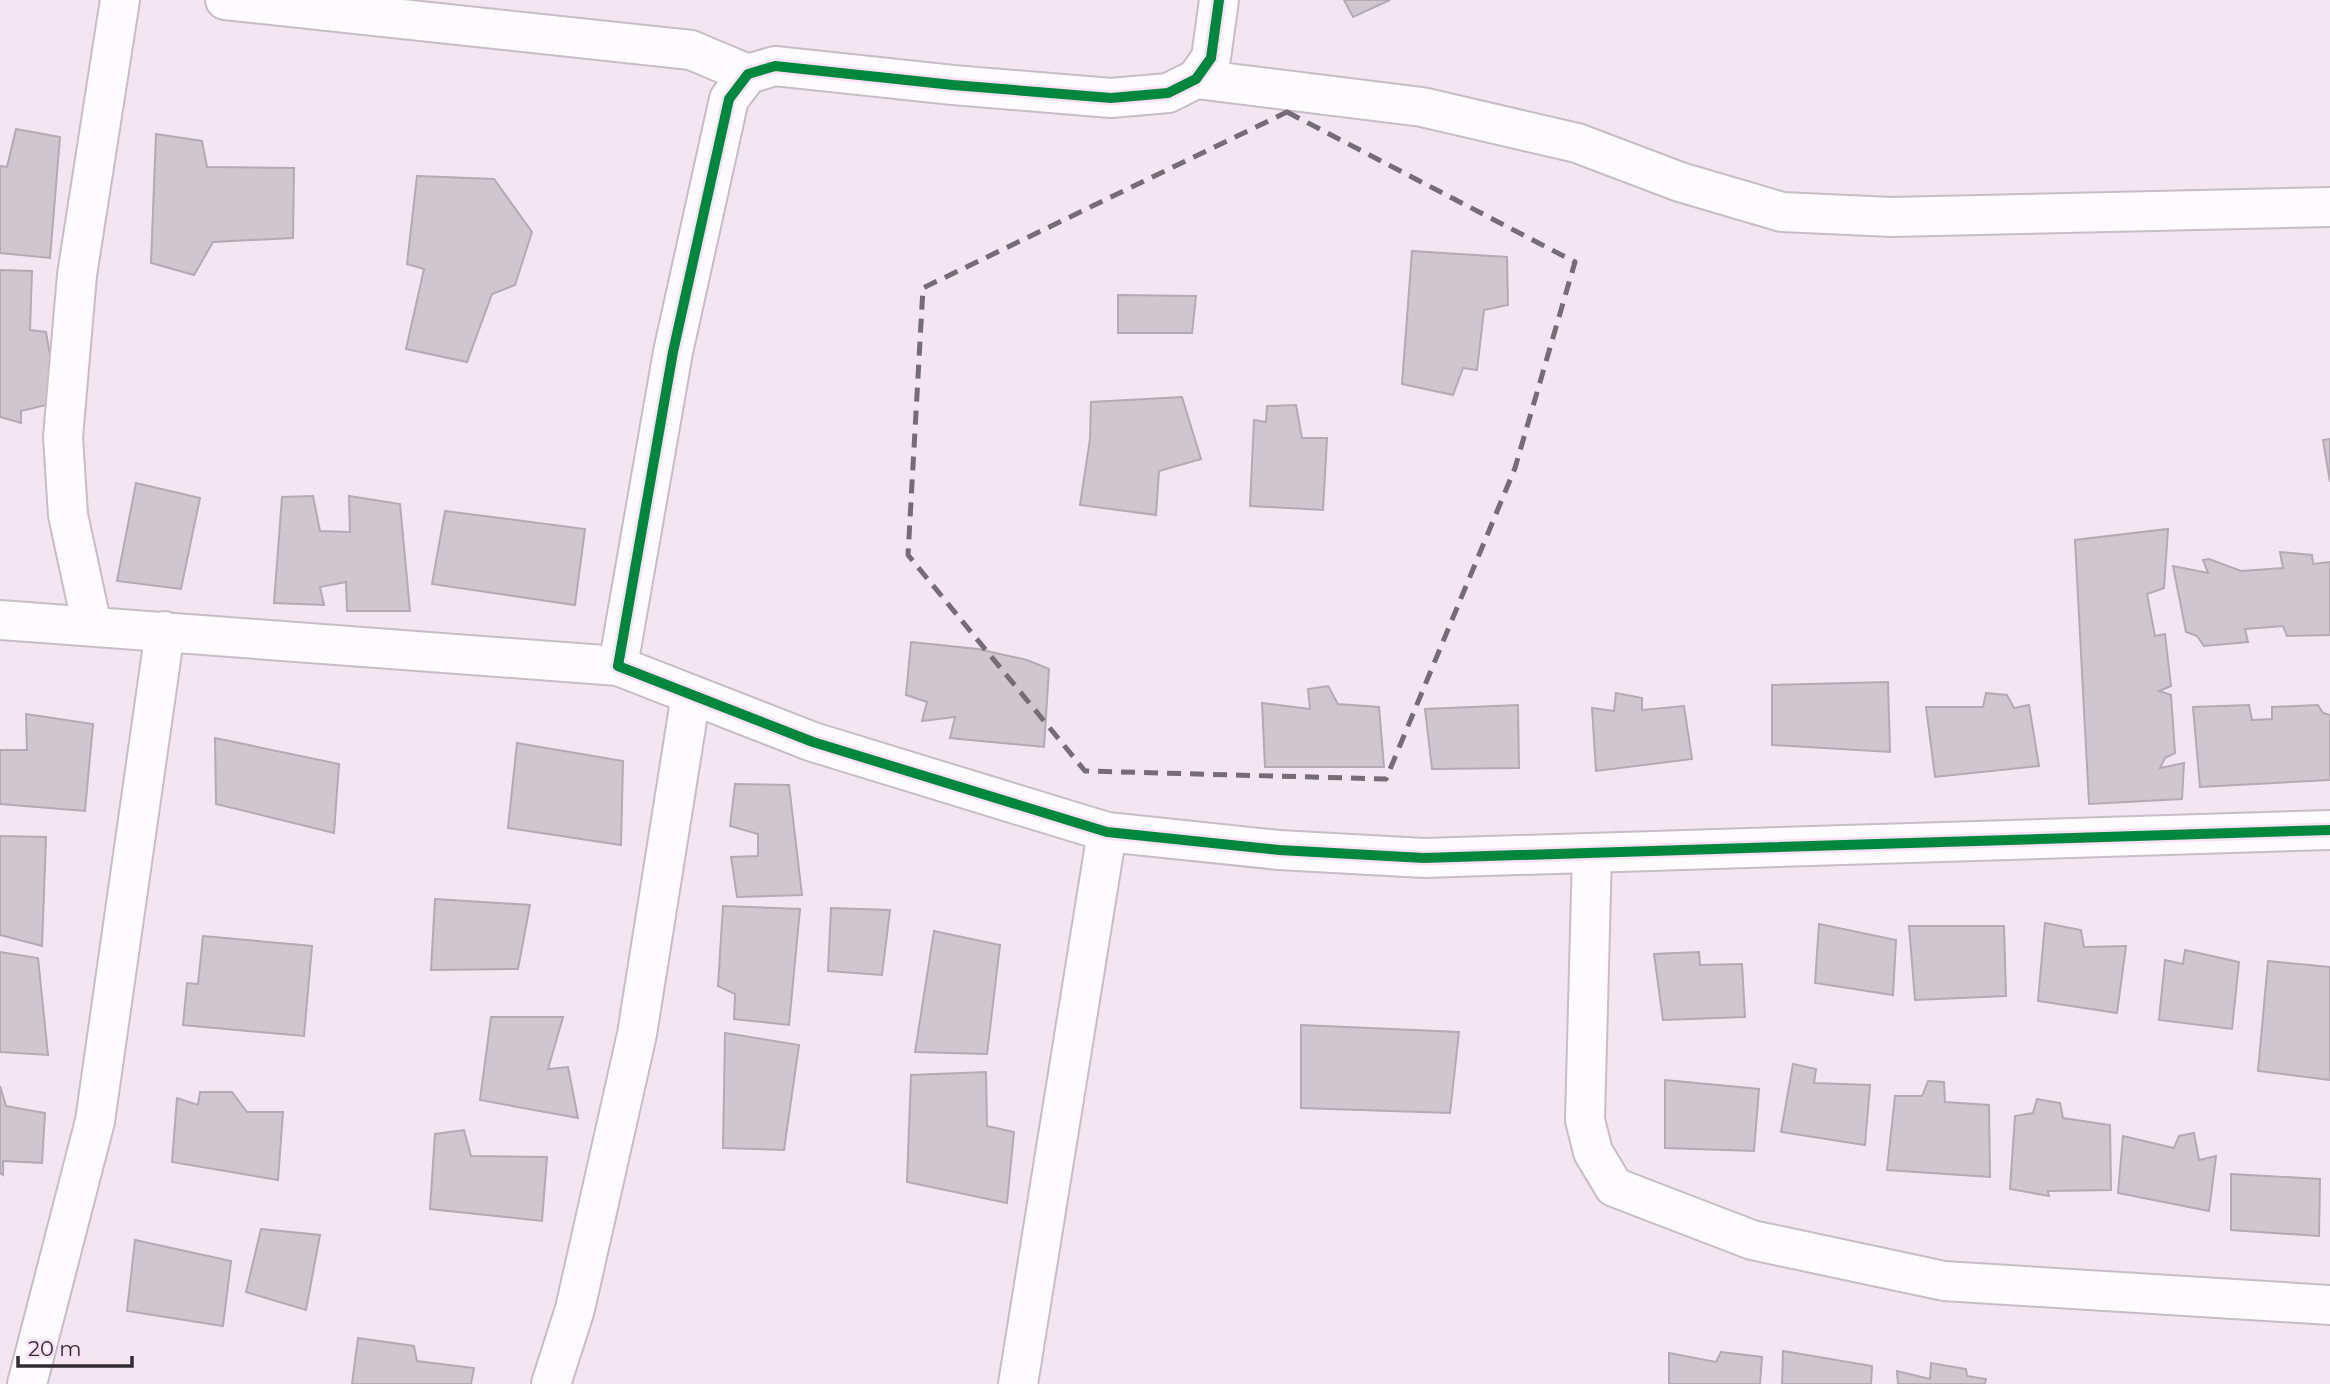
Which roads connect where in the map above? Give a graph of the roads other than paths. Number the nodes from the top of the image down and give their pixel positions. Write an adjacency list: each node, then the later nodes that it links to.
1 (120, 0): 9 (street)
2 (225, 0): 4 (street)
3 (1219, 0): 6 (street)
4 (327, 5): 5 (street)
5 (748, 74): 6 (street); 11 (street)
6 (1196, 79): 7 (street)
7 (2330, 207)
8 (0, 620): 9 (street)
9 (92, 626): 10 (street)
10 (165, 631): 11 (street); 17 (street)
11 (618, 666): 12 (street)
12 (691, 695): 14 (street); 18 (street)
13 (2330, 830): 15 (street)
14 (1107, 832): 15 (street); 19 (street)
15 (1592, 853): 16 (street)
16 (2330, 1305)
17 (27, 1384)
18 (551, 1384)
19 (1018, 1384)

